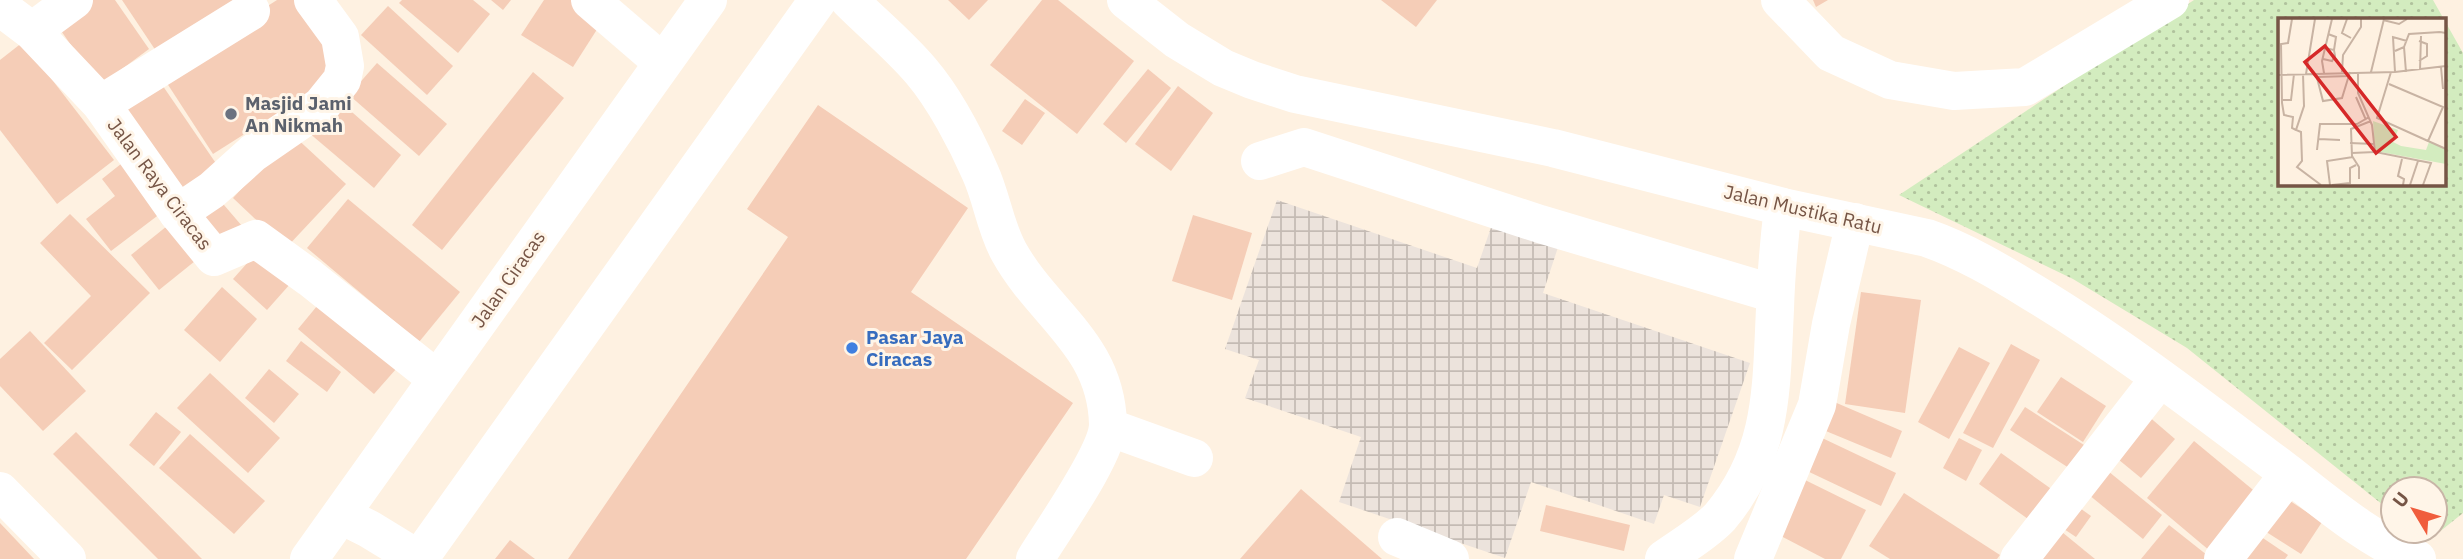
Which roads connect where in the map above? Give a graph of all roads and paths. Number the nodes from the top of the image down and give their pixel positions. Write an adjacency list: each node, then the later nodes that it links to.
1 (74, 0): 12 (street)
2 (313, 0): 17 (street)
3 (590, 0): 13 (street)
4 (708, 0): 13 (street, Jalan Ciracas)
5 (818, 0): 30 (street)
6 (849, 0): 22 (street)
7 (1126, 0): 16 (street, Jalan Mustika Ratu)
8 (1780, 0): 9 (street)
9 (2170, 0)
10 (254, 4): 14 (street)
11 (0, 7): 12 (street, Jalan Raya Ciracas)
12 (32, 31): 14 (street, Jalan Raya Ciracas)
13 (662, 62): 21 (street, Jalan Ciracas)
14 (100, 104): 17 (street, Jalan Raya Ciracas)
15 (1261, 161): 19 (street)
16 (1783, 208): 18 (street, Jalan Mustika Ratu); 19 (street)
17 (178, 213): 21 (street, Jalan Raya Ciracas)
18 (1855, 222): 20 (street, Jalan Mustika Ratu); 34 (street)
19 (1775, 295): 33 (street)
20 (2160, 378): 24 (street, Jalan Mustika Ratu); 35 (street)
21 (437, 379): 26 (street, Jalan Ciracas)
22 (1108, 427): 23 (street); 31 (street)
23 (1194, 458)
24 (2289, 474): 36 (street); 37 (street, Jalan Mustika Ratu)
25 (0, 491): 28 (street)
26 (341, 515): 29 (street, Jalan Ciracas); 30 (street)
27 (1397, 537): 32 (street)
28 (67, 559)
29 (309, 559)
30 (418, 559)
31 (1035, 559)
32 (1450, 559)
33 (1664, 559)
34 (1753, 559)
35 (2019, 559)
36 (2223, 559)
37 (2417, 559)

